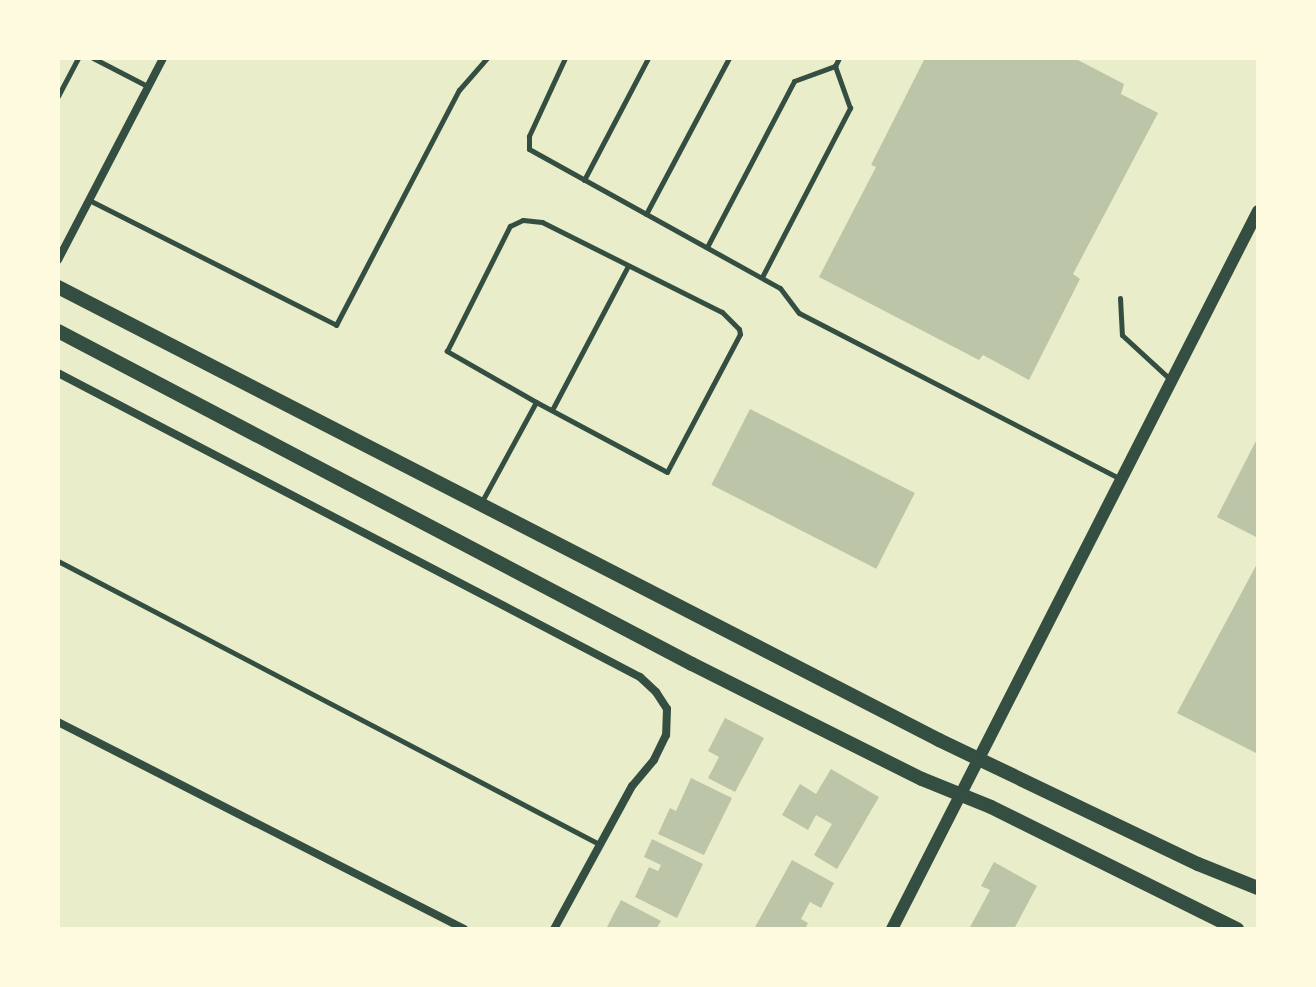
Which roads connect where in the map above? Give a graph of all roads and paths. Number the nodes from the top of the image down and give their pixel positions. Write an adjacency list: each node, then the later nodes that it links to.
1 (78, 58): 11 (lane)
2 (93, 58): 10 (lane)
3 (163, 58): 10 (street)
4 (487, 58): 13 (lane)
5 (565, 58): 12 (lane)
6 (648, 58): 12 (lane)
7 (729, 58): 15 (lane)
8 (839, 58): 9 (lane)
9 (835, 66): 16 (lane); 19 (lane)
10 (147, 86): 13 (street)
11 (58, 96)
12 (584, 180): 15 (lane)
13 (89, 200): 17 (street)
14 (1258, 211): 24 (street)
15 (646, 214): 16 (lane)
16 (707, 247): 19 (lane)
17 (58, 260)
18 (628, 266): 25 (lane); 26 (lane); 26 (lane)
19 (762, 277): 27 (lane)
20 (58, 287): 28 (main road)
21 (1120, 298): 24 (lane)
22 (58, 331): 32 (main road)
23 (58, 373): 33 (street)
24 (1173, 381): 27 (street)
25 (536, 402): 26 (lane); 28 (lane)
26 (552, 410)
27 (1121, 480): 31 (street)
28 (481, 504): 31 (main road)
29 (58, 561): 33 (lane)
30 (58, 722): 35 (street)
31 (979, 759): 32 (street); 34 (main road)
32 (959, 795): 37 (street); 38 (main road)
33 (600, 845): 36 (street)
34 (1258, 888)
35 (464, 929)
36 (554, 929)
37 (892, 929)
38 (1237, 929)

